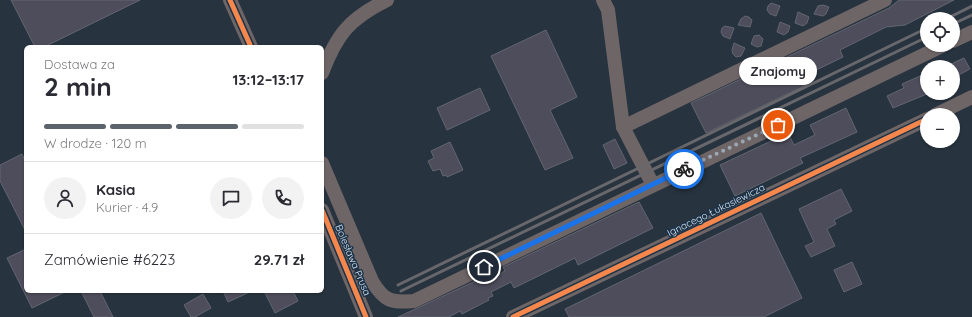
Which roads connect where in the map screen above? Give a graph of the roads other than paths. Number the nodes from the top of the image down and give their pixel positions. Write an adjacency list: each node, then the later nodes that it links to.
1 (230, 0): 7 (street)
2 (387, 0): 9 (street)
3 (603, 0): 13 (street)
4 (885, 0): 13 (street)
5 (972, 32): 6 (street)
6 (960, 38)
7 (250, 45)
8 (929, 52): 15 (street)
9 (324, 68)
10 (972, 97): 11 (street)
11 (949, 108)
12 (920, 122): 18 (street, Ignacego Łukasiewicza)
13 (623, 127): 15 (street)
14 (324, 168): 15 (street)
15 (653, 184)
16 (324, 215): 17 (street, Bolesława Prusa)
17 (366, 317)
18 (513, 317)

